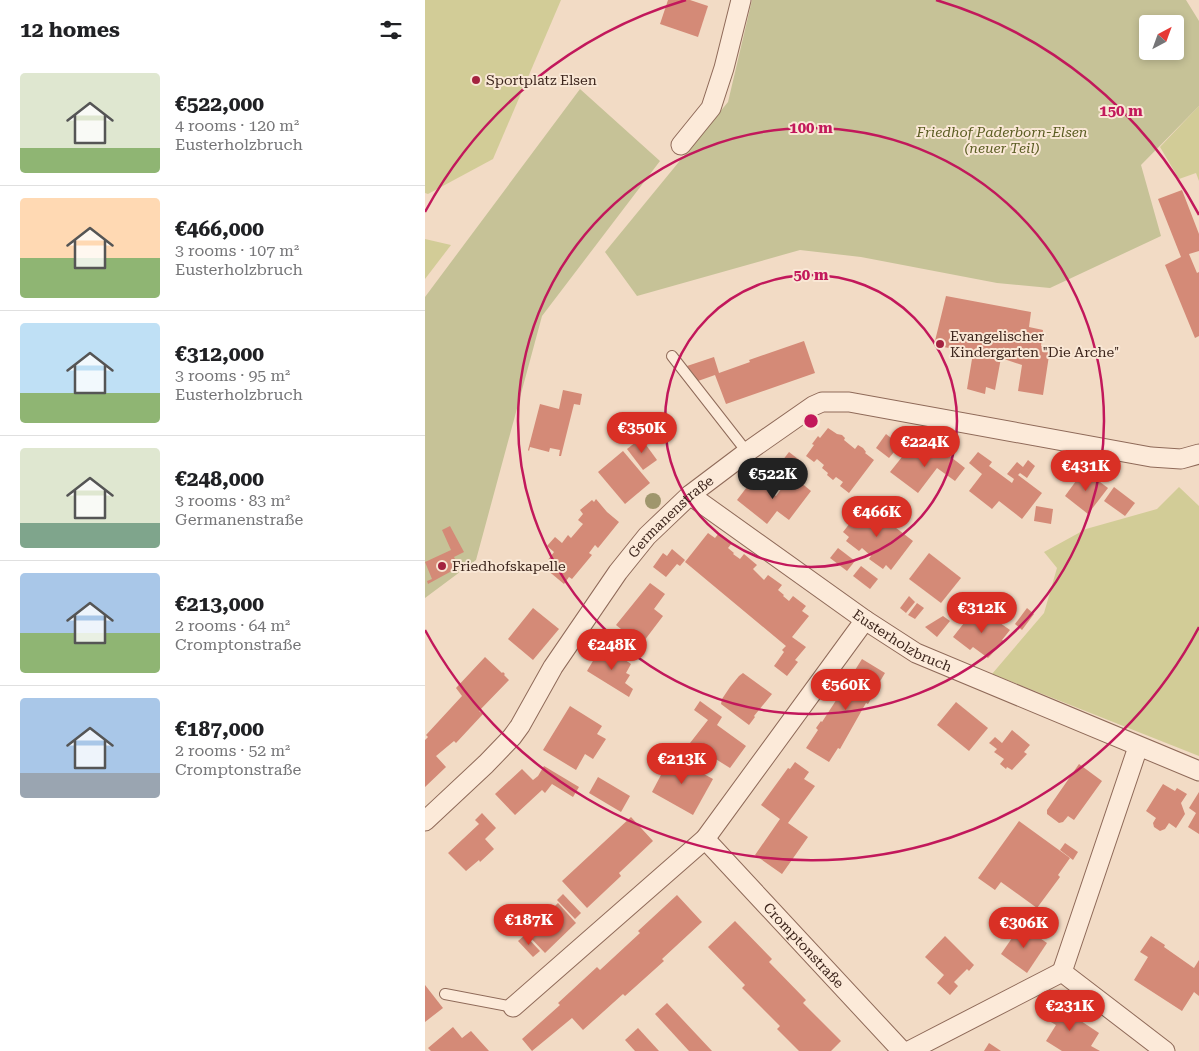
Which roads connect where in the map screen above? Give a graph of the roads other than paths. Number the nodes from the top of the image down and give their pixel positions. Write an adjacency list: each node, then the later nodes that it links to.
1 (741, 0): 2 (street)
2 (681, 145)
3 (672, 356): 4 (lane)
4 (747, 452): 5 (street, Germanenstraße); 6 (street, Germanenstraße)
5 (1199, 454)
6 (690, 495): 7 (street, Eusterholzbruch); 10 (street, Germanenstraße)
7 (865, 620): 8 (street, Eusterholzbruch); 11 (street)
8 (1138, 746): 9 (street, Eusterholzbruch); 12 (street)
9 (1199, 771)
10 (425, 820)
11 (705, 839): 14 (street); 15 (street, Cromptonstraße)
12 (1062, 972): 16 (street); 17 (street)
13 (445, 994): 14 (lane)
14 (513, 1006)
15 (902, 1051)
16 (909, 1051)
17 (1165, 1051)

